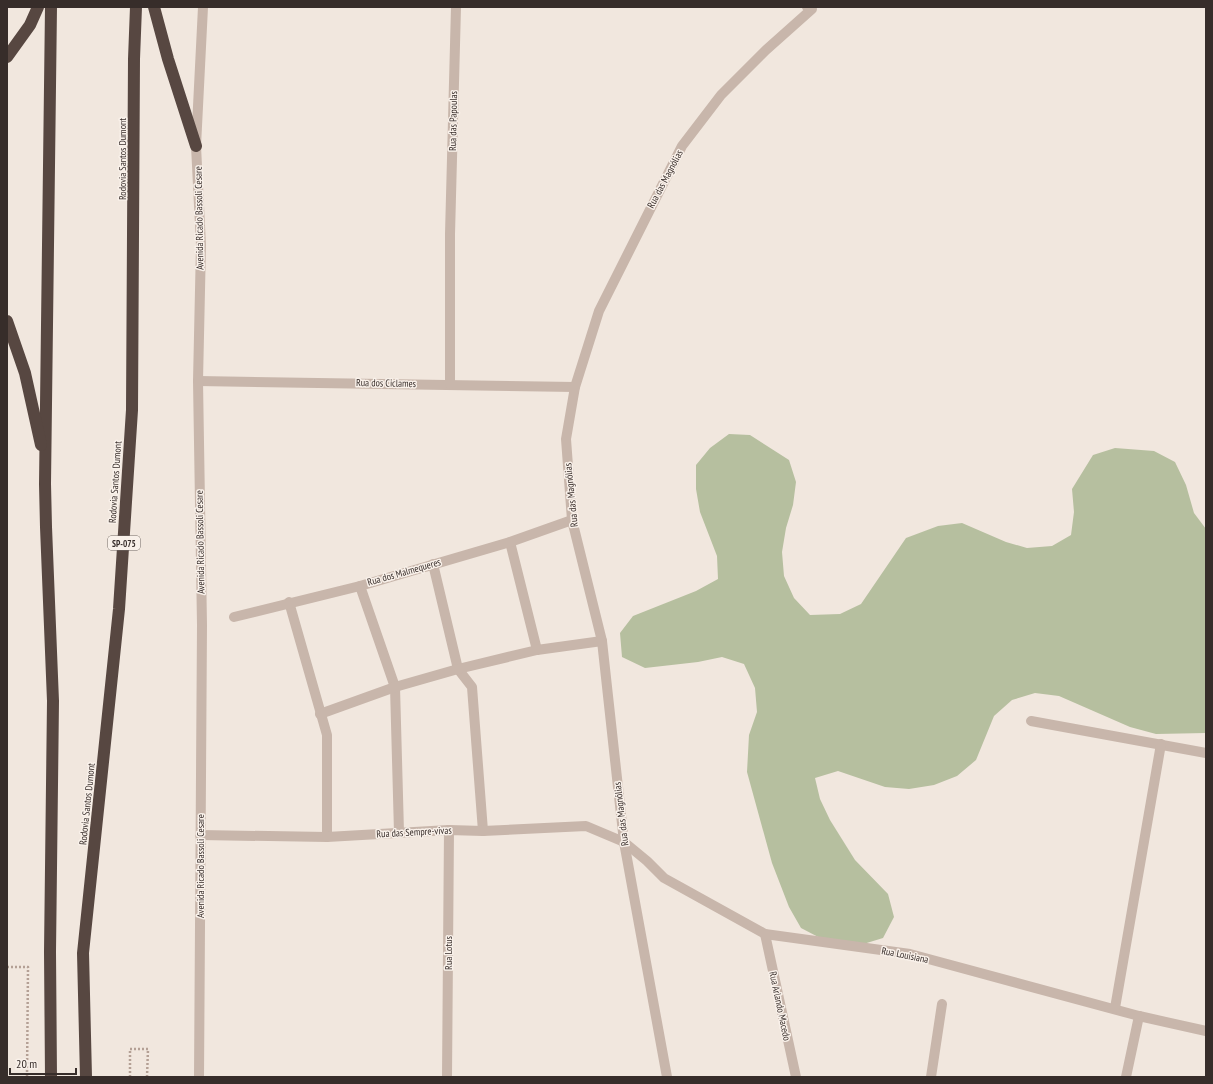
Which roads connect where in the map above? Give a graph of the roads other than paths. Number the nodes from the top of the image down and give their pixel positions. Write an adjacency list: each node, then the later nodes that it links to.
1 (38, 7): 8 (highway)
2 (51, 7): 14 (highway)
3 (136, 7): 41 (highway, Rodovia Santos Dumont / SP-075)
4 (154, 7): 9 (highway)
5 (203, 7): 9 (street, Avenida Ricado Bassoli Cesare)
6 (456, 7): 12 (street, Rua das Papoulas)
7 (812, 8): 13 (street, Rua das Magnólias)
8 (7, 57)
9 (196, 146): 11 (street, Avenida Ricado Bassoli Cesare)
10 (7, 321): 14 (highway)
11 (198, 381): 12 (street, Rua dos Ciclames); 32 (street, Avenida Ricado Bassoli Cesare)
12 (450, 384): 13 (street, Rua dos Ciclames)
13 (575, 387): 15 (street, Rua das Magnólias)
14 (45, 484): 40 (highway)
15 (572, 520): 16 (street, Rua dos Malmequeres); 21 (street, Rua das Magnólias)
16 (510, 542): 17 (street, Rua dos Malmequeres); 22 (street)
17 (433, 564): 18 (street, Rua dos Malmequeres); 23 (street)
18 (360, 586): 19 (street, Rua dos Malmequeres); 24 (street)
19 (289, 602): 20 (street, Rua dos Malmequeres); 25 (street)
20 (234, 617)
21 (602, 641): 22 (street); 34 (street, Rua das Magnólias)
22 (537, 650): 23 (street)
23 (458, 669): 24 (street); 30 (street)
24 (395, 686): 25 (street); 31 (street)
25 (320, 714): 33 (street)
26 (1031, 721): 27 (street)
27 (1161, 744): 28 (street); 37 (street)
28 (1206, 753)
29 (449, 830): 30 (street, Rua das Sempre-vivas); 31 (street, Rua das Sempre-vivas); 43 (street, Rua Lotus)
30 (483, 831): 34 (street, Rua das Sempre-vivas)
31 (400, 832): 33 (street, Rua das Sempre-vivas)
32 (200, 835): 33 (street, Rua das Sempre-vivas); 42 (street, Avenida Ricado Bassoli Cesare)
33 (327, 837)
34 (624, 842): 35 (street, Rua Louisiana); 44 (street, Rua das Magnólias)
35 (765, 934): 37 (street, Rua Louisiana); 45 (street, Rua Arlando Macedo)
36 (942, 1004): 46 (street)
37 (1115, 1008): 38 (street, Rua Louisiana)
38 (1139, 1016): 39 (street, Rua Louisiana); 47 (street)
39 (1206, 1031)
40 (51, 1077)
41 (86, 1077)
42 (199, 1077)
43 (447, 1077)
44 (667, 1077)
45 (796, 1077)
46 (931, 1077)
47 (1126, 1077)

